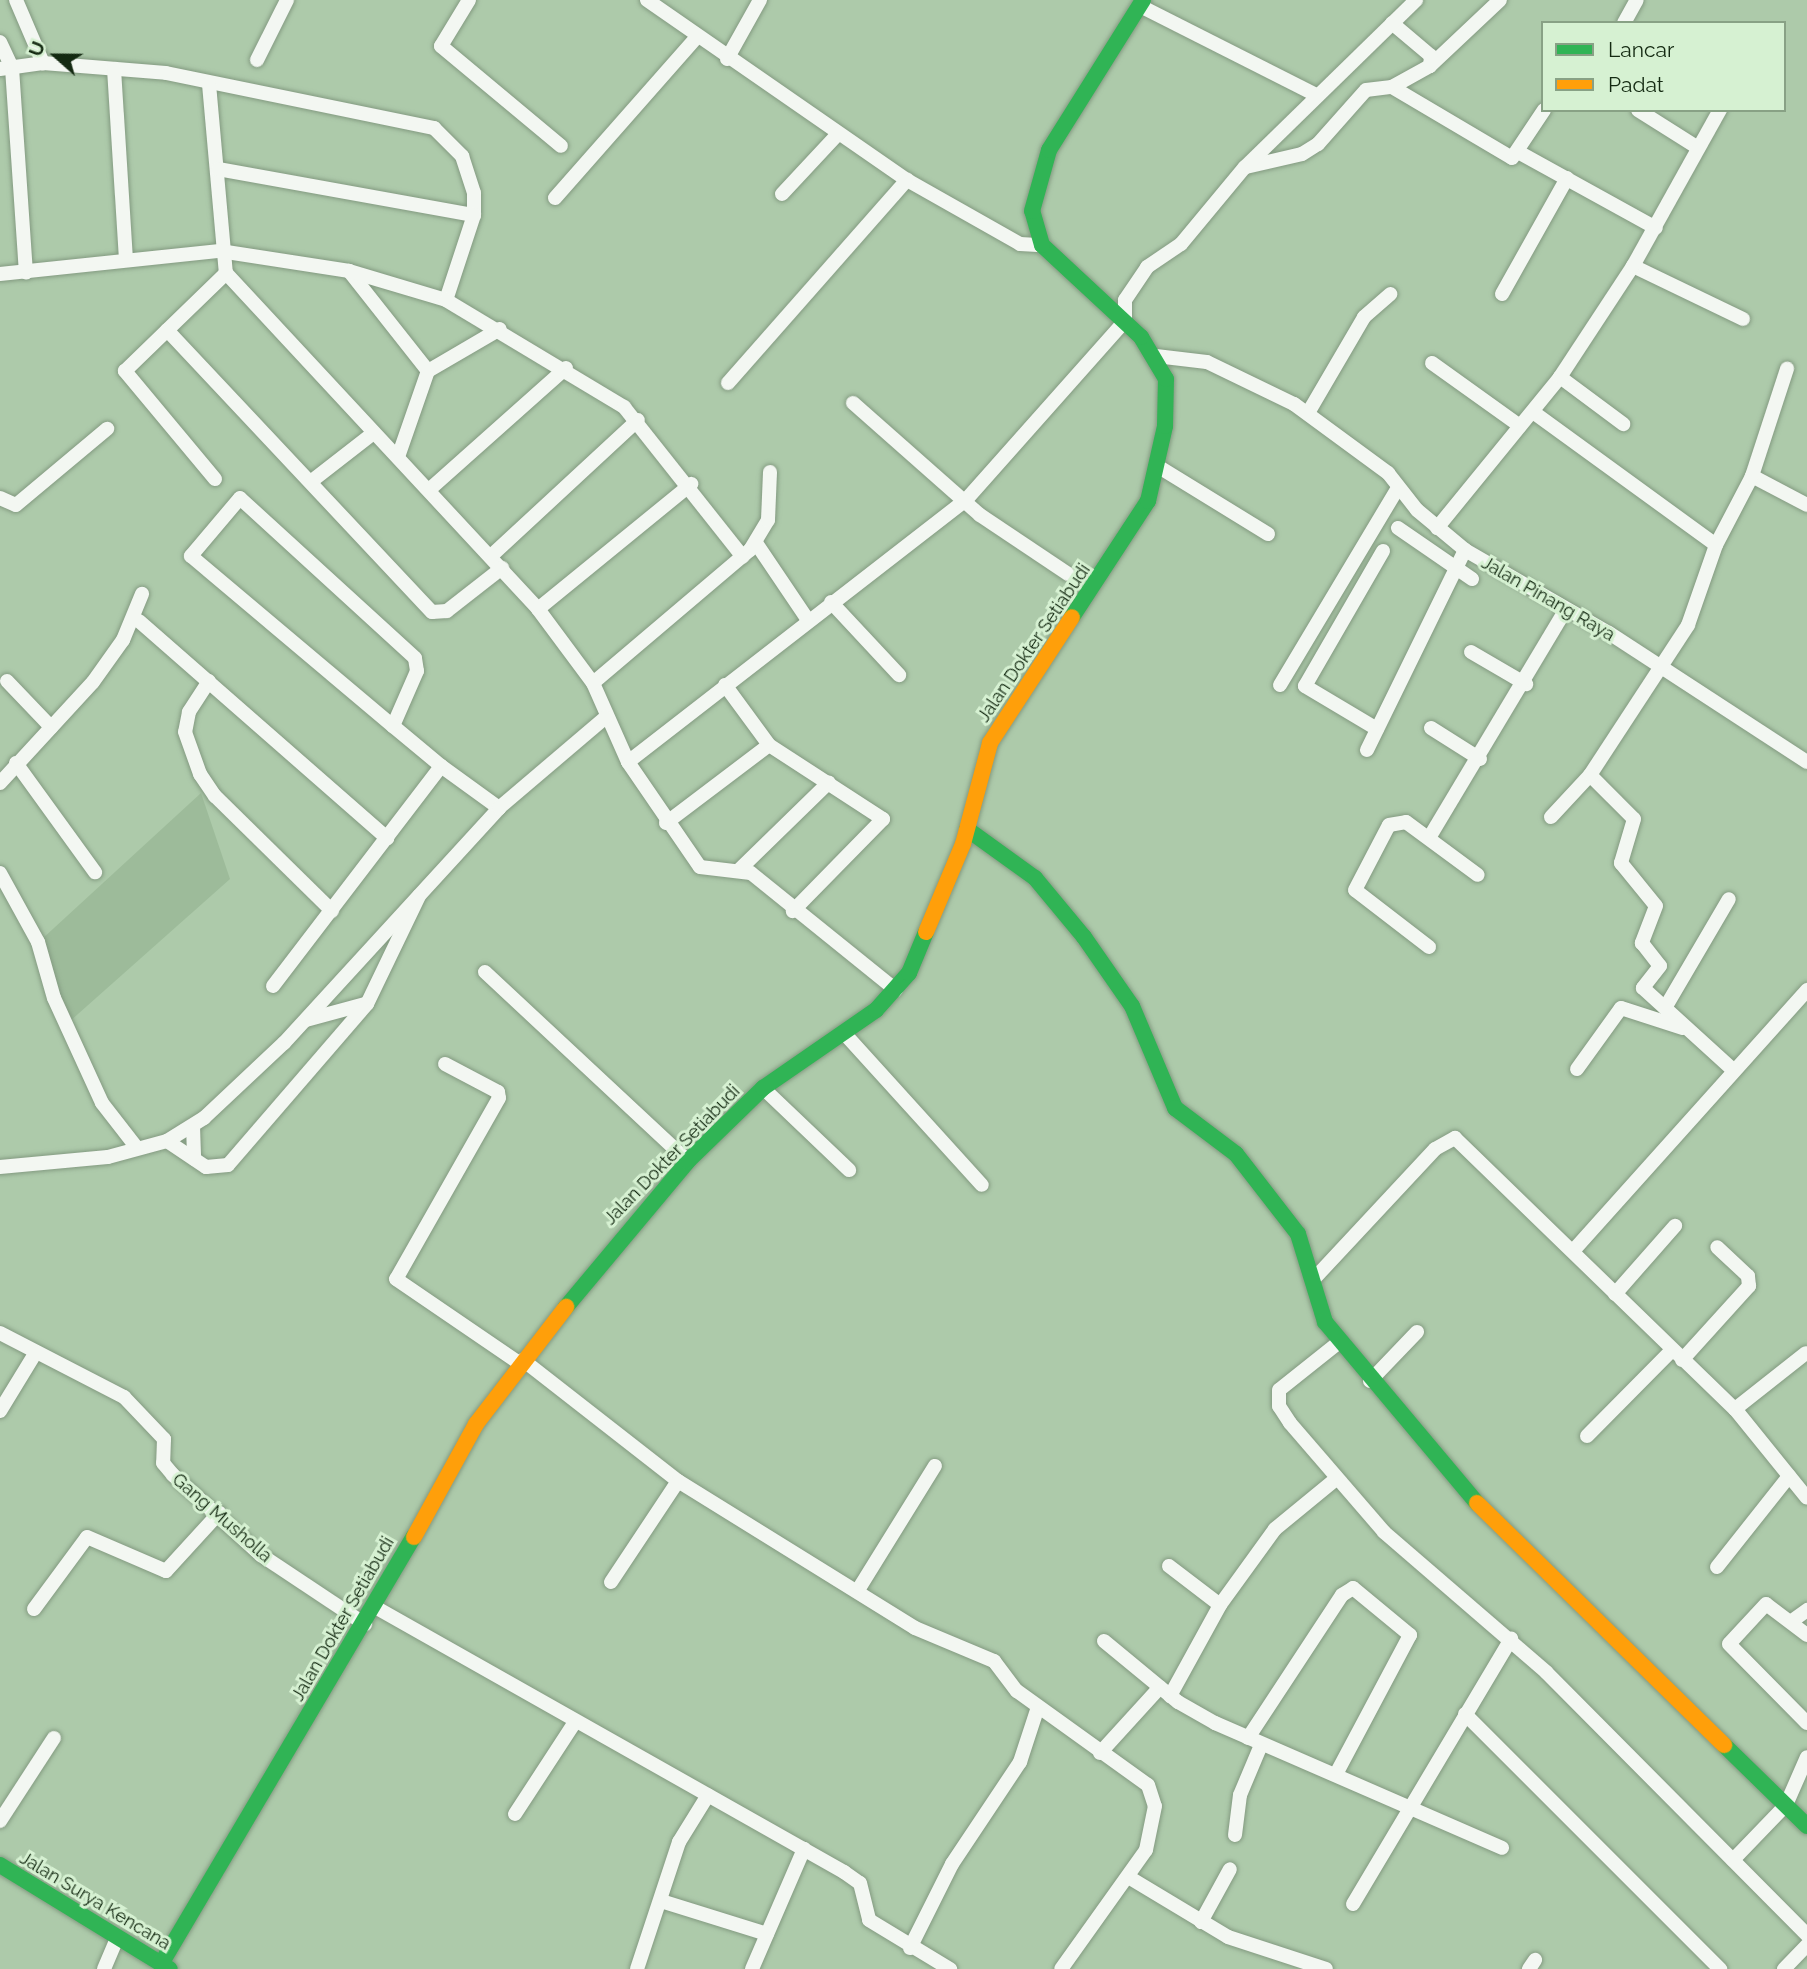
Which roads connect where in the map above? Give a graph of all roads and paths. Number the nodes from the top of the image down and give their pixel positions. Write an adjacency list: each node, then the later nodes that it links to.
1 (16, 0): 16 (street)
2 (287, 0): 15 (street)
3 (469, 0): 27 (street)
4 (647, 0): 12 (street)
5 (760, 0): 14 (street)
6 (1416, 0): 11 (street)
7 (1500, 0): 17 (street)
8 (1637, 0): 10 (street)
9 (1142, 3): 22 (street); 38 (main road)
10 (1625, 21)
11 (1392, 23): 17 (street); 22 (street)
12 (698, 37): 14 (street); 35 (street)
13 (0, 42): 18 (street)
14 (727, 59): 26 (street)
15 (257, 60)
16 (43, 63): 18 (street); 19 (street)
17 (1430, 66): 21 (street)
18 (6, 68): 43 (street)
19 (114, 69): 20 (street); 40 (street)
20 (209, 83): 31 (street); 36 (street)
21 (1392, 87): 29 (street); 30 (street)
22 (1316, 95): 30 (street)
23 (1543, 112): 29 (street)
24 (1641, 112): 28 (street)
25 (1719, 112): 28 (street)
26 (838, 134): 33 (street); 34 (street)
27 (561, 146)
28 (1698, 148): 37 (street)
29 (1520, 153): 32 (street)
30 (1245, 167): 50 (street)
31 (218, 169): 36 (street); 39 (street)
32 (1567, 178): 37 (street); 47 (street)
33 (907, 180): 38 (street); 59 (street)
34 (782, 194)
35 (555, 198)
36 (474, 215): 48 (street)
37 (1656, 228): 41 (street)
38 (1042, 245): 50 (main road, Jalan Dokter Setiabudi)
39 (220, 251): 40 (street); 42 (street); 44 (street)
40 (126, 259): 43 (street)
41 (1633, 266): 49 (street); 58 (street)
42 (349, 271): 48 (street); 57 (street)
43 (26, 273): 45 (street)
44 (226, 273): 52 (street); 67 (street)
45 (0, 274)
46 (1390, 294): 62 (street)
47 (1502, 294)
48 (446, 300): 51 (street)
49 (1743, 319)
50 (1125, 321): 53 (main road, Jalan Dokter Setiabudi); 78 (street)
51 (500, 329): 55 (street); 57 (street)
52 (167, 330): 72 (street); 73 (street)
53 (1156, 356): 62 (street, Jalan Pinang Raya); 69 (main road, Jalan Dokter Setiabudi)
54 (1432, 363): 65 (street)
55 (566, 368): 63 (street); 76 (street)
56 (1787, 369): 71 (street)
57 (428, 371): 68 (street)
58 (1560, 377): 61 (street); 64 (street)
59 (728, 383)
60 (853, 403): 78 (street)
61 (1533, 412): 65 (street); 84 (street)
62 (1308, 414): 75 (street, Jalan Pinang Raya)
63 (638, 419): 74 (street); 87 (street)
64 (1623, 424)
65 (1520, 426): 81 (street)
66 (107, 429): 77 (street)
67 (372, 434): 68 (street); 73 (street)
68 (398, 457): 76 (street)
69 (1159, 467): 82 (street); 126 (main road, Jalan Dokter Setiabudi)
70 (770, 472): 83 (street)
71 (1752, 476): 79 (street); 84 (street)
72 (215, 479)
73 (313, 480): 89 (street)
74 (691, 484): 88 (street); 95 (street)
75 (1398, 488): 81 (street, Jalan Pinang Raya); 107 (street)
76 (430, 489): 87 (street)
77 (0, 498)
78 (965, 501): 91 (street); 94 (street)
79 (1807, 505)
80 (1398, 528): 90 (street)
81 (1437, 528): 85 (street, Jalan Pinang Raya)
82 (1268, 534)
83 (756, 543): 88 (street); 97 (street)
84 (1716, 545): 100 (street)
85 (1465, 550): 90 (street); 96 (street, Jalan Pinang Raya)
86 (1383, 551): 112 (street)
87 (491, 556): 89 (street)
88 (743, 557): 104 (street)
89 (502, 568): 95 (street)
90 (1455, 569): 92 (street); 112 (street)
91 (1068, 574)
92 (1472, 579)
93 (142, 594): 110 (street)
94 (831, 602): 97 (street); 101 (street)
95 (538, 609): 104 (street)
96 (1565, 611): 100 (street, Jalan Pinang Raya); 105 (street)
97 (808, 620): 106 (street)
98 (139, 621): 103 (street)
99 (1471, 652): 105 (street)
100 (1663, 667): 117 (street, Jalan Pinang Raya); 120 (street)
101 (900, 675)
102 (6, 681): 110 (street)
103 (209, 681): 127 (street); 135 (street)
104 (593, 683): 108 (street)
105 (1526, 684): 115 (street)
106 (725, 685): 113 (street); 116 (street)
107 (1280, 685)
108 (606, 718): 116 (street); 123 (street)
109 (393, 726): 109 (street); 119 (street)
110 (51, 727): 118 (street)
111 (1431, 728): 115 (street)
112 (1377, 729): 114 (street)
113 (769, 745): 121 (street); 125 (street)
114 (1367, 750)
115 (1480, 758): 128 (street)
116 (628, 762): 125 (street)
117 (1807, 762)
118 (16, 763): 122 (street); 130 (street)
119 (441, 766): 123 (street); 127 (street)
120 (1590, 775): 124 (street); 143 (street)
121 (829, 782): 129 (street); 136 (street)
122 (0, 783)
123 (499, 808): 133 (street)
124 (1551, 817)
125 (666, 823): 129 (street)
126 (972, 832): 140 (main road, Jalan Dokter Setiabudi); 162 (main road)
127 (387, 838): 135 (street)
128 (1429, 838): 132 (street); 137 (street)
129 (740, 869): 136 (street)
130 (95, 872)
131 (0, 873): 153 (street)
132 (1478, 875)
133 (421, 889): 142 (street); 144 (street)
134 (1729, 899): 143 (street)
135 (332, 911): 139 (street)
136 (793, 911): 140 (street)
137 (1429, 947)
138 (485, 972): 155 (street)
139 (273, 986)
140 (896, 990): 146 (main road, Jalan Dokter Setiabudi)
141 (1807, 990): 149 (street)
142 (367, 1004): 144 (street); 154 (street)
143 (1665, 1008): 145 (street)
144 (306, 1020): 151 (street)
145 (1691, 1031): 148 (street); 149 (street)
146 (844, 1033): 150 (main road, Jalan Dokter Setiabudi); 158 (street)
147 (445, 1064): 170 (street)
148 (1577, 1069)
149 (1732, 1069): 161 (street)
150 (764, 1088): 155 (main road, Jalan Dokter Setiabudi); 157 (street)
151 (193, 1126): 152 (street); 154 (street)
152 (167, 1141): 153 (street); 154 (street)
153 (137, 1147): 156 (street)
154 (194, 1159)
155 (688, 1161): 170 (main road, Jalan Dokter Setiabudi)
156 (0, 1167)
157 (849, 1170)
158 (982, 1185)
159 (1675, 1226): 163 (street)
160 (1717, 1247): 169 (street)
161 (1573, 1251): 162 (street); 163 (street)
162 (1312, 1281): 166 (main road)
163 (1615, 1294): 169 (street)
164 (1417, 1332): 171 (street)
165 (0, 1333): 167 (street, Gang Musholla)
166 (1338, 1343): 171 (main road); 177 (street)
167 (36, 1352): 173 (street); 180 (street, Gang Musholla)
168 (1806, 1353): 172 (street)
169 (1677, 1355): 172 (street); 174 (street)
170 (521, 1361): 178 (street); 186 (main road, Jalan Dokter Setiabudi)
171 (1370, 1381): 205 (main road)
172 (1735, 1409): 176 (street)
173 (0, 1411)
174 (1587, 1436)
175 (935, 1465): 184 (street)
176 (1789, 1476): 179 (street); 182 (street)
177 (1337, 1478): 185 (street); 192 (street)
178 (678, 1481): 183 (street); 184 (street)
179 (1807, 1498)
180 (219, 1513): 187 (street); 190 (street, Gang Musholla)
181 (1169, 1566): 185 (street)
182 (1717, 1567)
183 (611, 1583)
184 (858, 1590): 195 (street)
185 (1220, 1605): 194 (street)
186 (375, 1607): 190 (main road, Jalan Dokter Setiabudi); 197 (street)
187 (34, 1609)
188 (1807, 1610): 189 (street)
189 (1793, 1621): 191 (street); 198 (street)
190 (365, 1624): 225 (main road, Jalan Dokter Setiabudi)
191 (1807, 1635)
192 (1511, 1639): 196 (street); 213 (street)
193 (1104, 1641): 194 (street)
194 (1165, 1692): 200 (street); 201 (street)
195 (1038, 1707): 201 (street); 224 (street)
196 (1465, 1714): 206 (street); 232 (street)
197 (575, 1722): 204 (street); 207 (street)
198 (1807, 1723)
199 (54, 1738): 208 (street)
200 (1254, 1742): 203 (street); 203 (street); 210 (street)
201 (1100, 1753): 216 (street)
202 (1807, 1757): 205 (street)
203 (1336, 1774): 206 (street)
204 (708, 1795): 212 (street); 217 (street)
205 (1786, 1805): 209 (main road); 213 (street)
206 (1409, 1809): 211 (street); 218 (street)
207 (515, 1814)
208 (0, 1821)
209 (1807, 1826)
210 (1235, 1835)
211 (1502, 1848)
212 (804, 1850): 220 (street); 224 (street)
213 (1733, 1860): 221 (street)
214 (0, 1865): 222 (main road, Jalan Surya Kencana)
215 (1230, 1869): 219 (street)
216 (1130, 1878): 219 (street); 230 (street)
217 (661, 1901): 220 (street); 227 (street)
218 (1353, 1904)
219 (1202, 1923): 231 (street)
220 (768, 1934): 228 (street)
221 (1807, 1935)
222 (117, 1938): 225 (main road, Jalan Surya Kencana); 226 (street)
223 (1807, 1945): 233 (street)
224 (909, 1948): 229 (street)
225 (165, 1966)
226 (104, 1969)
227 (637, 1969)
228 (752, 1969)
229 (950, 1969)
230 (1061, 1969)
231 (1326, 1969)
232 (1720, 1969)
233 (1784, 1969)

